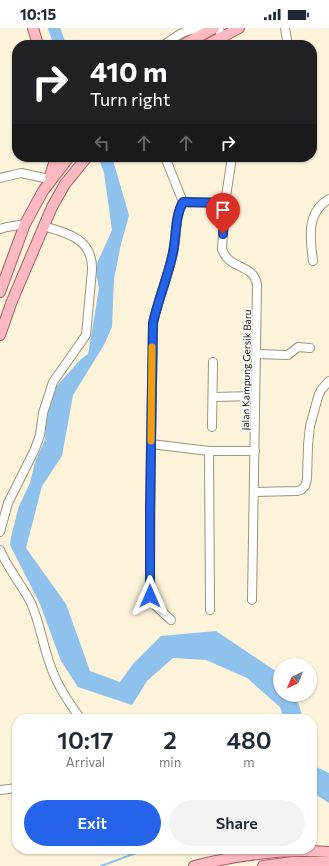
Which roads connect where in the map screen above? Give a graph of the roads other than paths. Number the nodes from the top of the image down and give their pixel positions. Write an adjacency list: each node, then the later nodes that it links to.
1 (33, 28): 6 (main road)
2 (239, 28): 5 (main road)
3 (284, 28): 9 (street)
4 (211, 29): 7 (street); 8 (main road)
5 (221, 37)
6 (37, 40)
7 (171, 40)
8 (192, 40)
9 (287, 40)
10 (54, 162): 17 (main road)
11 (65, 162): 19 (main road)
12 (76, 162): 18 (main road)
13 (83, 162): 18 (main road)
14 (167, 162): 21 (street)
15 (231, 162): 22 (street, Jalan Kampung Gersik Baru)
16 (0, 178): 17 (street)
17 (48, 179): 19 (main road)
18 (65, 184): 24 (main road)
19 (43, 191): 23 (main road)
20 (329, 199): 26 (street)
21 (183, 202): 22 (street); 36 (street)
22 (225, 203): 30 (street, Jalan Kampung Gersik Baru)
23 (26, 224): 25 (street); 27 (main road)
24 (43, 226): 28 (main road); 40 (street)
25 (0, 229)
26 (313, 261)
27 (0, 292)
28 (0, 335)
29 (310, 348): 30 (street)
30 (256, 354): 33 (street, Jalan Kampung Gersik Baru)
31 (213, 362): 34 (street)
32 (329, 381): 39 (street)
33 (255, 396): 34 (street); 38 (street, Jalan Kampung Gersik Baru)
34 (213, 397): 35 (street)
35 (212, 427)
36 (151, 444): 37 (street); 45 (street)
37 (209, 451): 38 (street); 44 (street)
38 (255, 451): 39 (street, Jalan Kampung Gersik Baru)
39 (254, 492): 43 (street, Jalan Kampung Gersik Baru)
40 (4, 502): 41 (street)
41 (0, 532)
42 (0, 550): 46 (street)
43 (252, 600)
44 (210, 610)
45 (171, 620)
46 (77, 714)
47 (12, 789): 48 (street)
48 (0, 790)
49 (317, 852): 50 (main road)
50 (329, 852)
51 (260, 854): 53 (main road)
52 (329, 862): 54 (main road)
53 (194, 866)
54 (263, 866)

